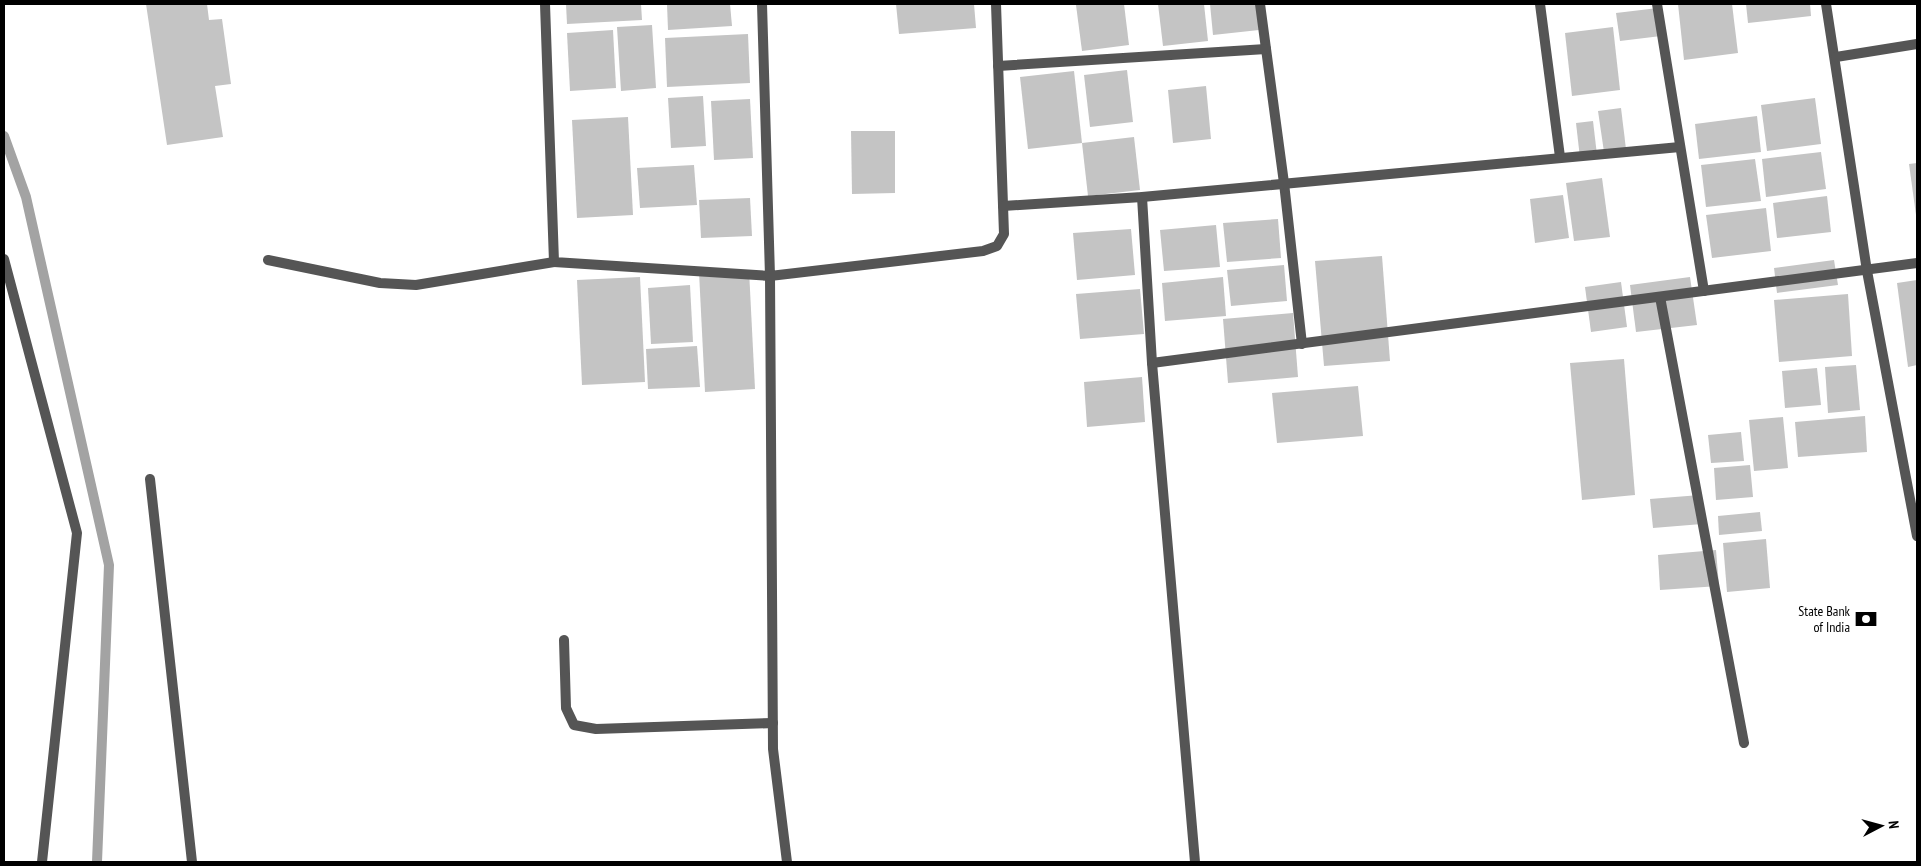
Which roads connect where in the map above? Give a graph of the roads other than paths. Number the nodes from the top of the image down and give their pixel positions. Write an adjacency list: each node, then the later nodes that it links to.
1 (545, 4): 19 (street)
2 (762, 4): 22 (street)
3 (996, 4): 11 (street)
4 (1260, 4): 9 (street)
5 (1540, 4): 13 (street)
6 (1657, 4): 12 (street)
7 (1826, 4): 10 (street)
8 (1917, 44): 10 (street)
9 (1266, 50): 11 (street); 14 (street)
10 (1836, 57): 21 (street)
11 (998, 66): 16 (street)
12 (1680, 146): 13 (street); 23 (street)
13 (1560, 156): 14 (street)
14 (1284, 183): 15 (street); 25 (street)
15 (1142, 197): 16 (street); 26 (street)
16 (1003, 206): 22 (street)
17 (4, 259): 32 (street)
18 (268, 260): 19 (street)
19 (554, 262): 22 (street)
20 (1917, 263): 21 (street)
21 (1867, 271): 23 (street); 28 (street)
22 (770, 276): 30 (street)
23 (1704, 292): 24 (street)
24 (1660, 297): 25 (street); 31 (street)
25 (1302, 344): 26 (street)
26 (1152, 362): 35 (street)
27 (150, 479): 33 (street)
28 (1917, 536)
29 (564, 640): 30 (street)
30 (773, 723): 34 (street)
31 (1744, 743)
32 (42, 862)
33 (192, 862)
34 (787, 862)
35 (1196, 862)

